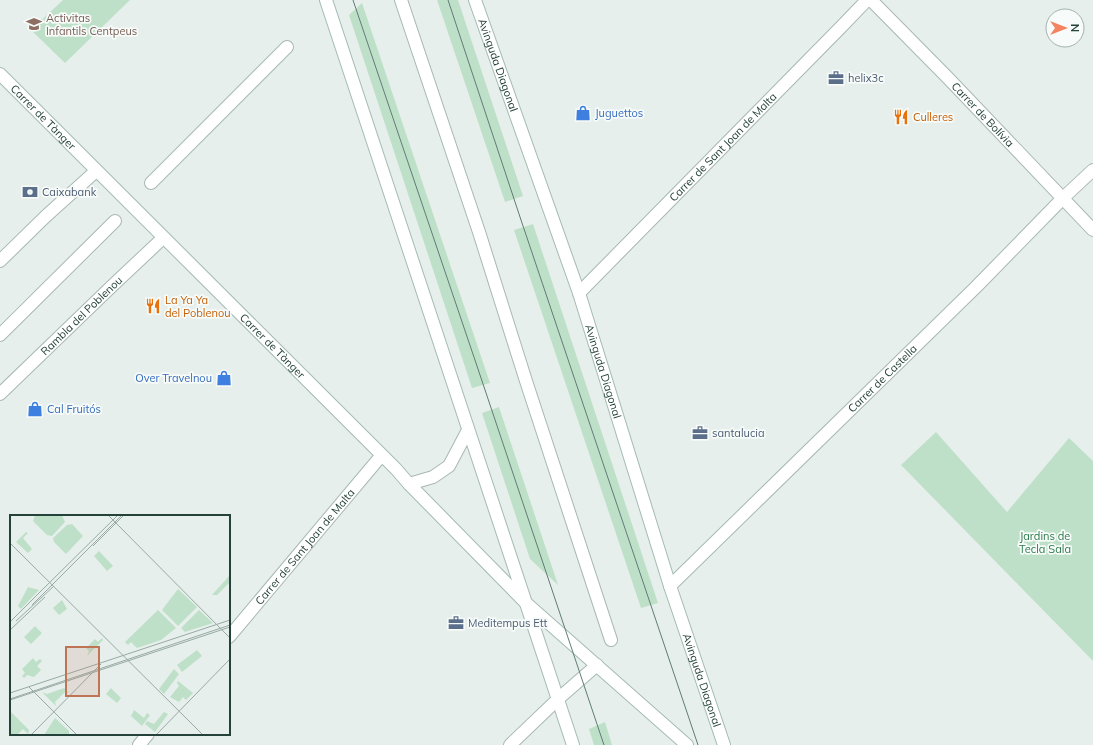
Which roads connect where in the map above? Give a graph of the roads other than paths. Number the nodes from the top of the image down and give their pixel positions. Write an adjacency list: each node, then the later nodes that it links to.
1 (326, 0): 19 (street)
2 (400, 0): 25 (street)
3 (475, 0): 16 (street, Avinguda Diagonal)
4 (866, 0): 16 (street, Carrer de Sant Joan de Malta)
5 (871, 0): 11 (street, Carrer de Bolívia)
6 (287, 47): 10 (street)
7 (0, 74): 9 (street, Carrer de Tànger)
8 (1093, 170): 11 (street, Carrer de Castella)
9 (96, 171): 14 (street, Carrer de Tànger); 15 (street)
10 (151, 183)
11 (1063, 198): 13 (street, Carrer de Bolívia); 22 (street, Carrer de Castella)
12 (115, 221): 17 (street)
13 (1093, 230)
14 (163, 238): 18 (street, Rambla del Poblenou); 20 (street, Carrer de Tànger)
15 (0, 262)
16 (579, 293): 22 (street, Avinguda Diagonal)
17 (0, 335)
18 (0, 394)
19 (468, 430): 21 (street); 23 (street)
20 (382, 456): 21 (street, Carrer de Tànger); 24 (street, Carrer de Sant Joan de Malta)
21 (409, 484): 23 (street, Carrer de Tànger)
22 (670, 586): 33 (street, Avinguda Diagonal)
23 (526, 603): 26 (street, Carrer de Tànger); 27 (street)
24 (230, 636)
25 (611, 640)
26 (597, 665): 27 (street); 32 (street, Carrer de Tànger)
27 (558, 699): 30 (street); 31 (street)
28 (147, 735): 29 (street)
29 (138, 745)
30 (510, 745)
31 (573, 745)
32 (687, 745)
33 (724, 745)

